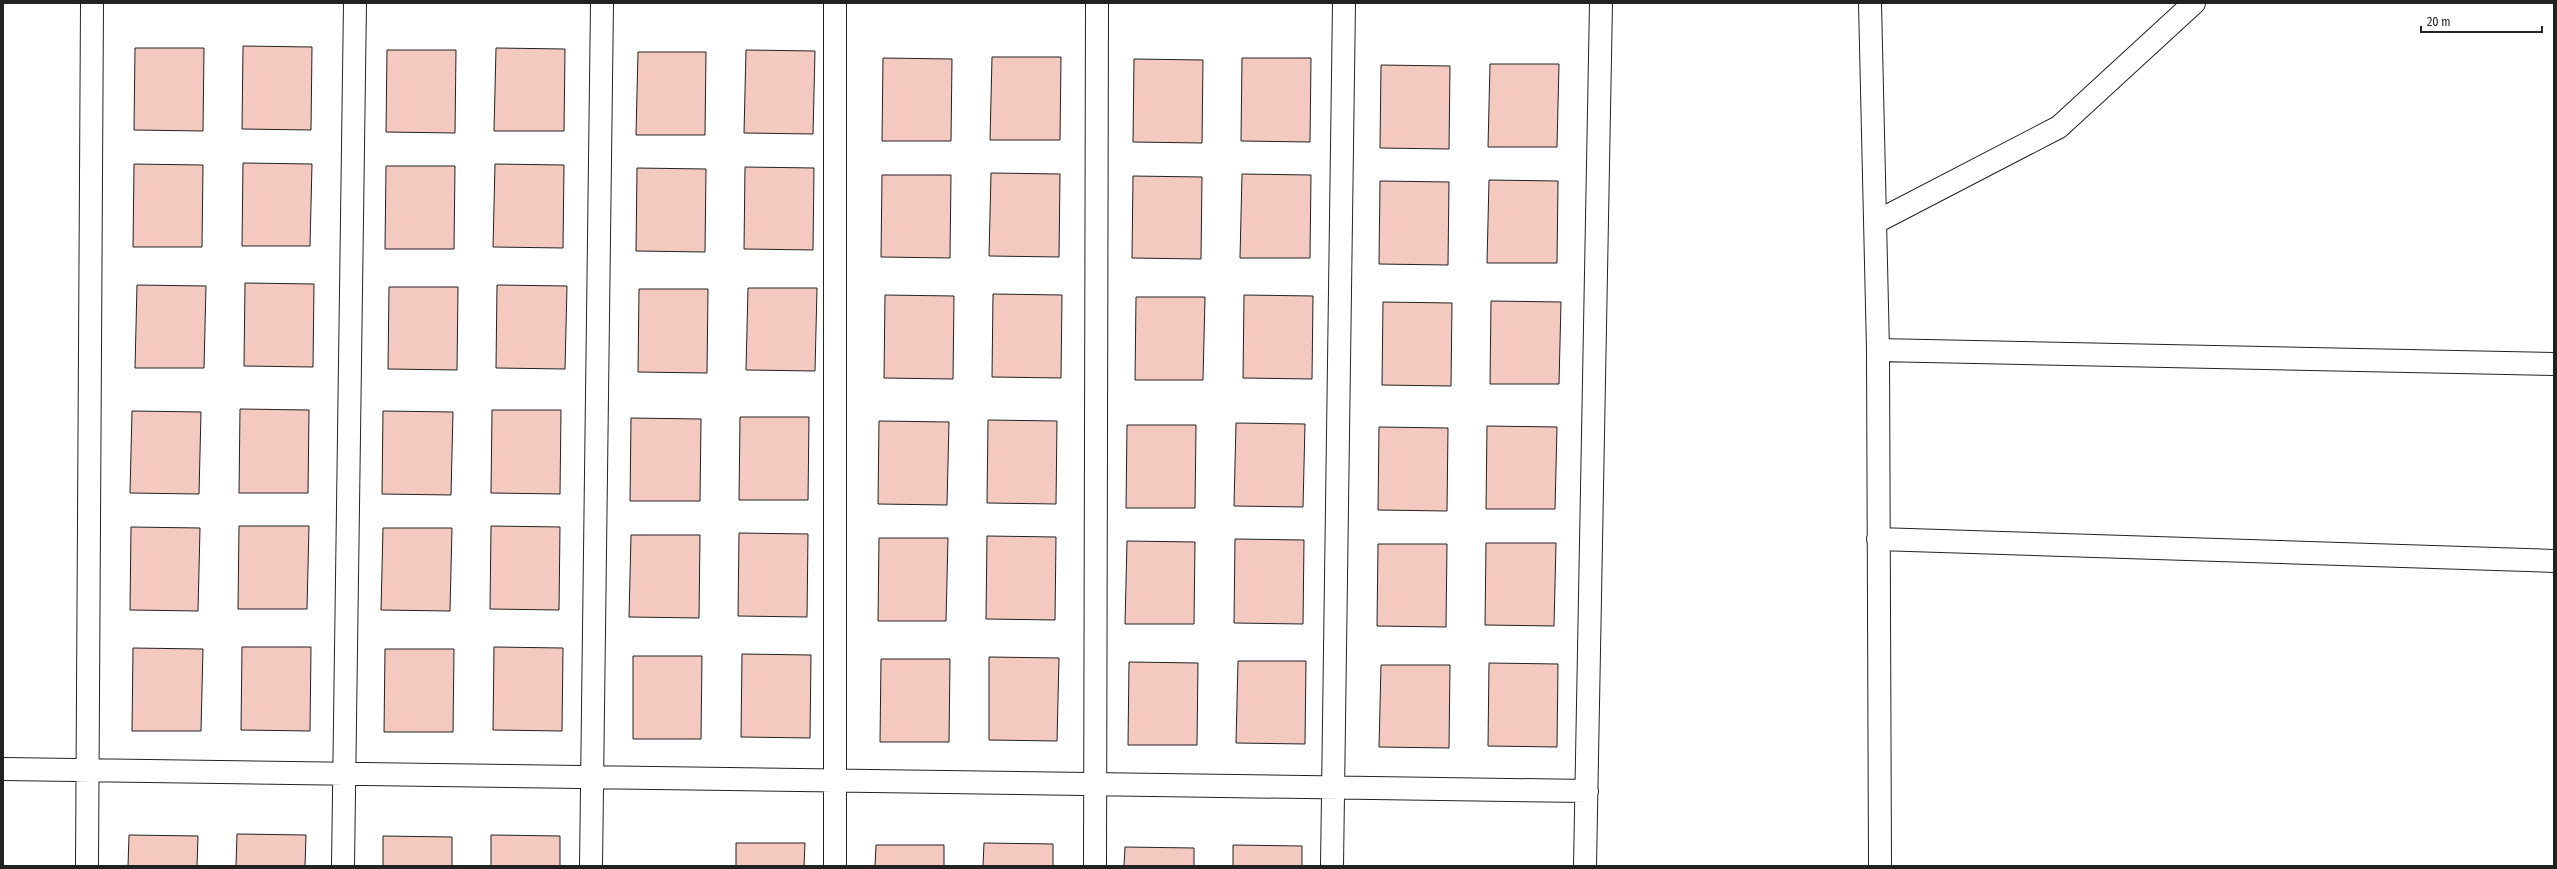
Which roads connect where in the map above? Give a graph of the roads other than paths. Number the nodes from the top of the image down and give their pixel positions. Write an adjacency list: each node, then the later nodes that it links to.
1 (92, 3): 16 (street)
2 (355, 3): 17 (street)
3 (602, 3): 18 (street)
4 (835, 3): 19 (street)
5 (1097, 3): 20 (street)
6 (1344, 3): 21 (street)
7 (1601, 3): 22 (street)
8 (2194, 3): 10 (street)
9 (1868, 6): 10 (street)
10 (1876, 222): 11 (street)
11 (1878, 350): 12 (street); 13 (street)
12 (2554, 364)
13 (1878, 539): 14 (street); 30 (street)
14 (2554, 561)
15 (3, 769): 16 (street)
16 (88, 771): 17 (street); 23 (street)
17 (344, 774): 18 (street); 24 (street)
18 (592, 777): 19 (street); 25 (street)
19 (835, 781): 20 (street); 26 (street)
20 (1095, 785): 21 (street); 27 (street)
21 (1333, 788): 22 (street); 28 (street)
22 (1587, 791): 29 (street)
23 (87, 866)
24 (343, 866)
25 (591, 866)
26 (835, 866)
27 (1095, 866)
28 (1332, 866)
29 (1585, 866)
30 (1880, 866)

